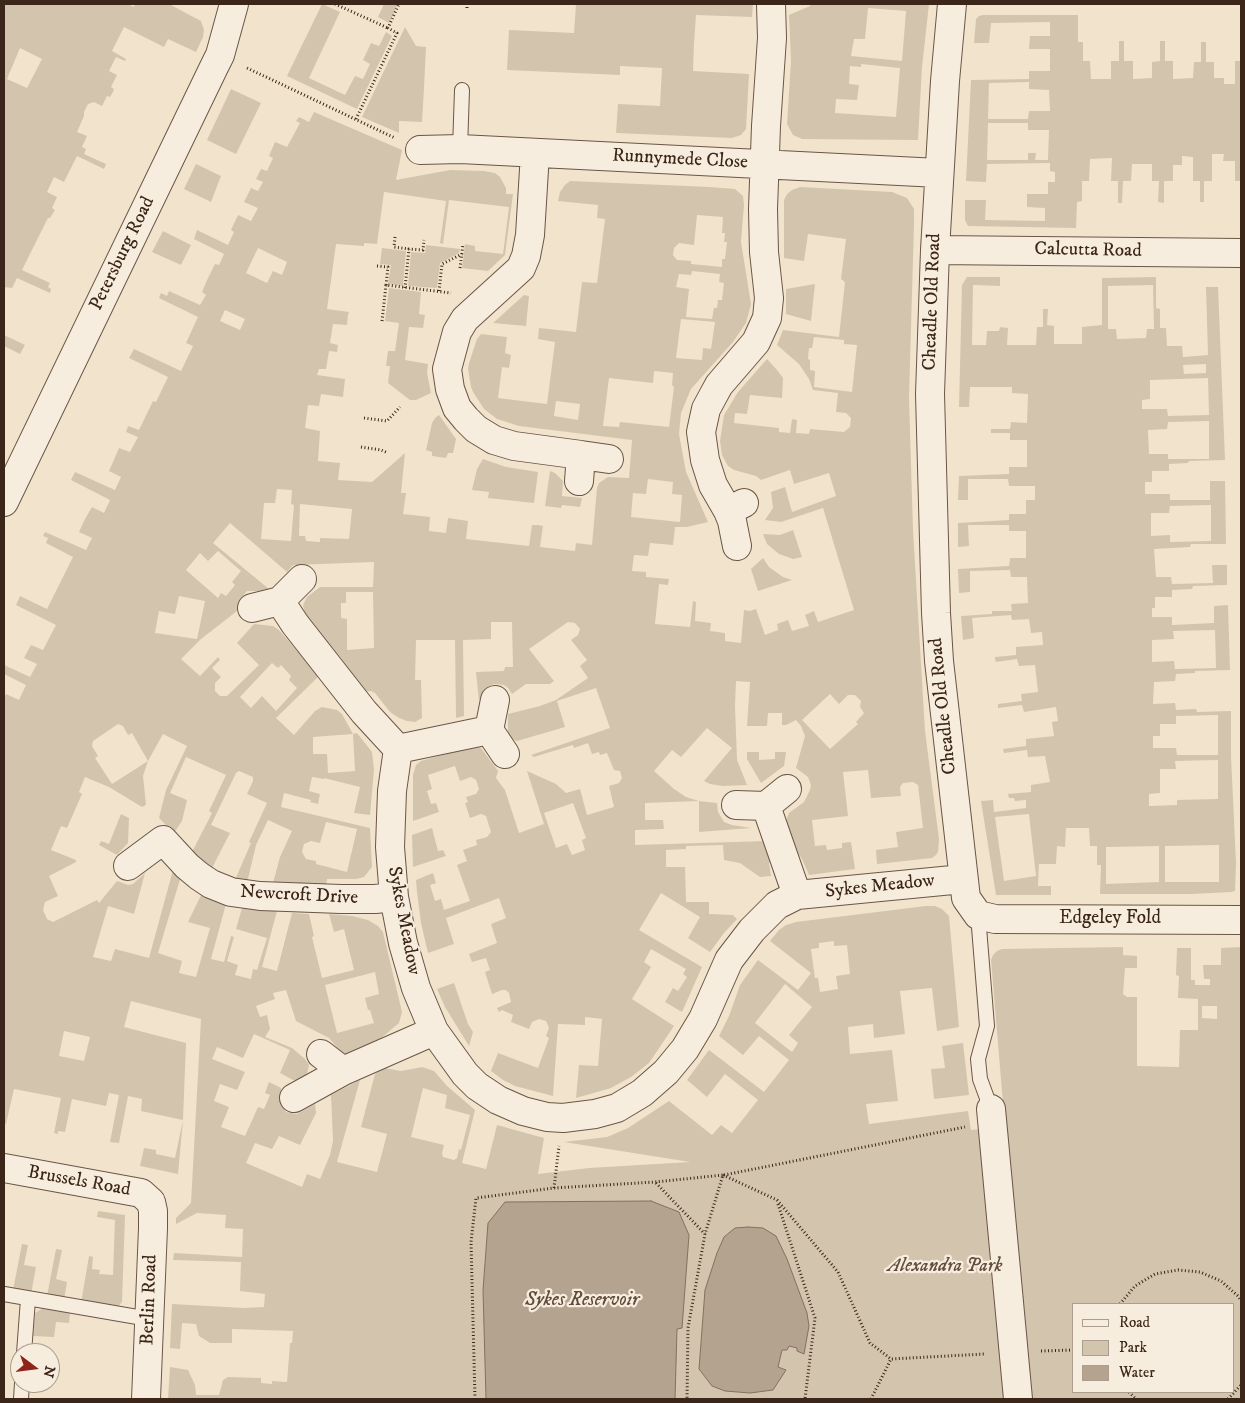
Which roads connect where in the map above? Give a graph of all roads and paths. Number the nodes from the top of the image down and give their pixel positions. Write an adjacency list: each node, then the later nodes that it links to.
1 (335, 4): 6 (path)
2 (399, 4): 6 (path)
3 (771, 4): 13 (street)
4 (952, 4): 14 (street, Cheadle Old Road)
5 (229, 5): 7 (street, Petersburg Road)
6 (388, 28): 9 (path)
7 (220, 55): 9 (path); 34 (street, Petersburg Road)
8 (462, 90): 10 (lane)
9 (356, 120): 11 (path)
10 (460, 149): 11 (street, Runnymede Close); 12 (street, Runnymede Close)
11 (420, 150)
12 (535, 153): 13 (street, Runnymede Close); 27 (street)
13 (765, 164): 14 (street, Runnymede Close); 35 (street)
14 (939, 173): 19 (street, Cheadle Old Road)
15 (395, 237): 18 (path)
16 (424, 240): 18 (path)
17 (463, 244): 21 (path)
18 (409, 249): 25 (path)
19 (935, 250): 20 (street, Calcutta Road); 47 (street, Cheadle Old Road)
20 (1241, 252)
21 (462, 254): 23 (path); 26 (path)
22 (377, 266): 24 (path)
23 (460, 268)
24 (386, 285): 25 (path); 28 (path)
25 (405, 288): 26 (path)
26 (439, 291): 27 (path)
27 (476, 309): 33 (street)
28 (382, 321)
29 (400, 407): 30 (path)
30 (364, 418)
31 (361, 447): 32 (path)
32 (388, 453)
33 (609, 458)
34 (4, 502)
35 (736, 546)
36 (302, 580): 37 (street)
37 (280, 601): 38 (street); 41 (street)
38 (252, 608)
39 (495, 700): 40 (street)
40 (489, 730): 41 (street); 42 (street)
41 (398, 749): 49 (street, Sykes Meadow)
42 (505, 754)
43 (788, 789): 45 (street)
44 (736, 805): 45 (street)
45 (766, 806): 48 (street)
46 (128, 866): 49 (street, Newcroft Drive)
47 (963, 879): 48 (street, Sykes Meadow); 50 (street, Cheadle Old Road)
48 (797, 895): 57 (street, Sykes Meadow)
49 (394, 897): 52 (street, Sykes Meadow)
50 (978, 914): 51 (street, Edgeley Fold); 56 (lane, Cheadle Old Road)
51 (1241, 920)
52 (434, 1031): 54 (street); 57 (street, Sykes Meadow)
53 (321, 1054): 54 (street)
54 (343, 1072): 55 (street)
55 (294, 1098)
56 (991, 1116): 59 (path); 72 (street, Cheadle Old Road)
57 (563, 1118): 61 (path)
58 (4, 1168): 63 (street, Brussels Road)
59 (723, 1175): 60 (path); 62 (path); 64 (path)
60 (656, 1182): 61 (path); 64 (path)
61 (554, 1188): 75 (path)
62 (777, 1200): 73 (path); 77 (path)
63 (151, 1202): 69 (street, Berlin Road)
64 (705, 1234): 76 (path)
65 (4, 1294): 66 (lane)
66 (28, 1299): 69 (lane); 70 (lane)
67 (1241, 1301): 68 (path)
68 (1121, 1303)
69 (149, 1319): 74 (street, Berlin Road)
70 (25, 1343)
71 (1072, 1350): 72 (path)
72 (1014, 1352): 73 (path); 79 (street, Cheadle Old Road)
73 (891, 1359): 78 (path)
74 (146, 1399)
75 (475, 1399)
76 (687, 1399)
77 (805, 1399)
78 (871, 1399)
79 (1018, 1399)

